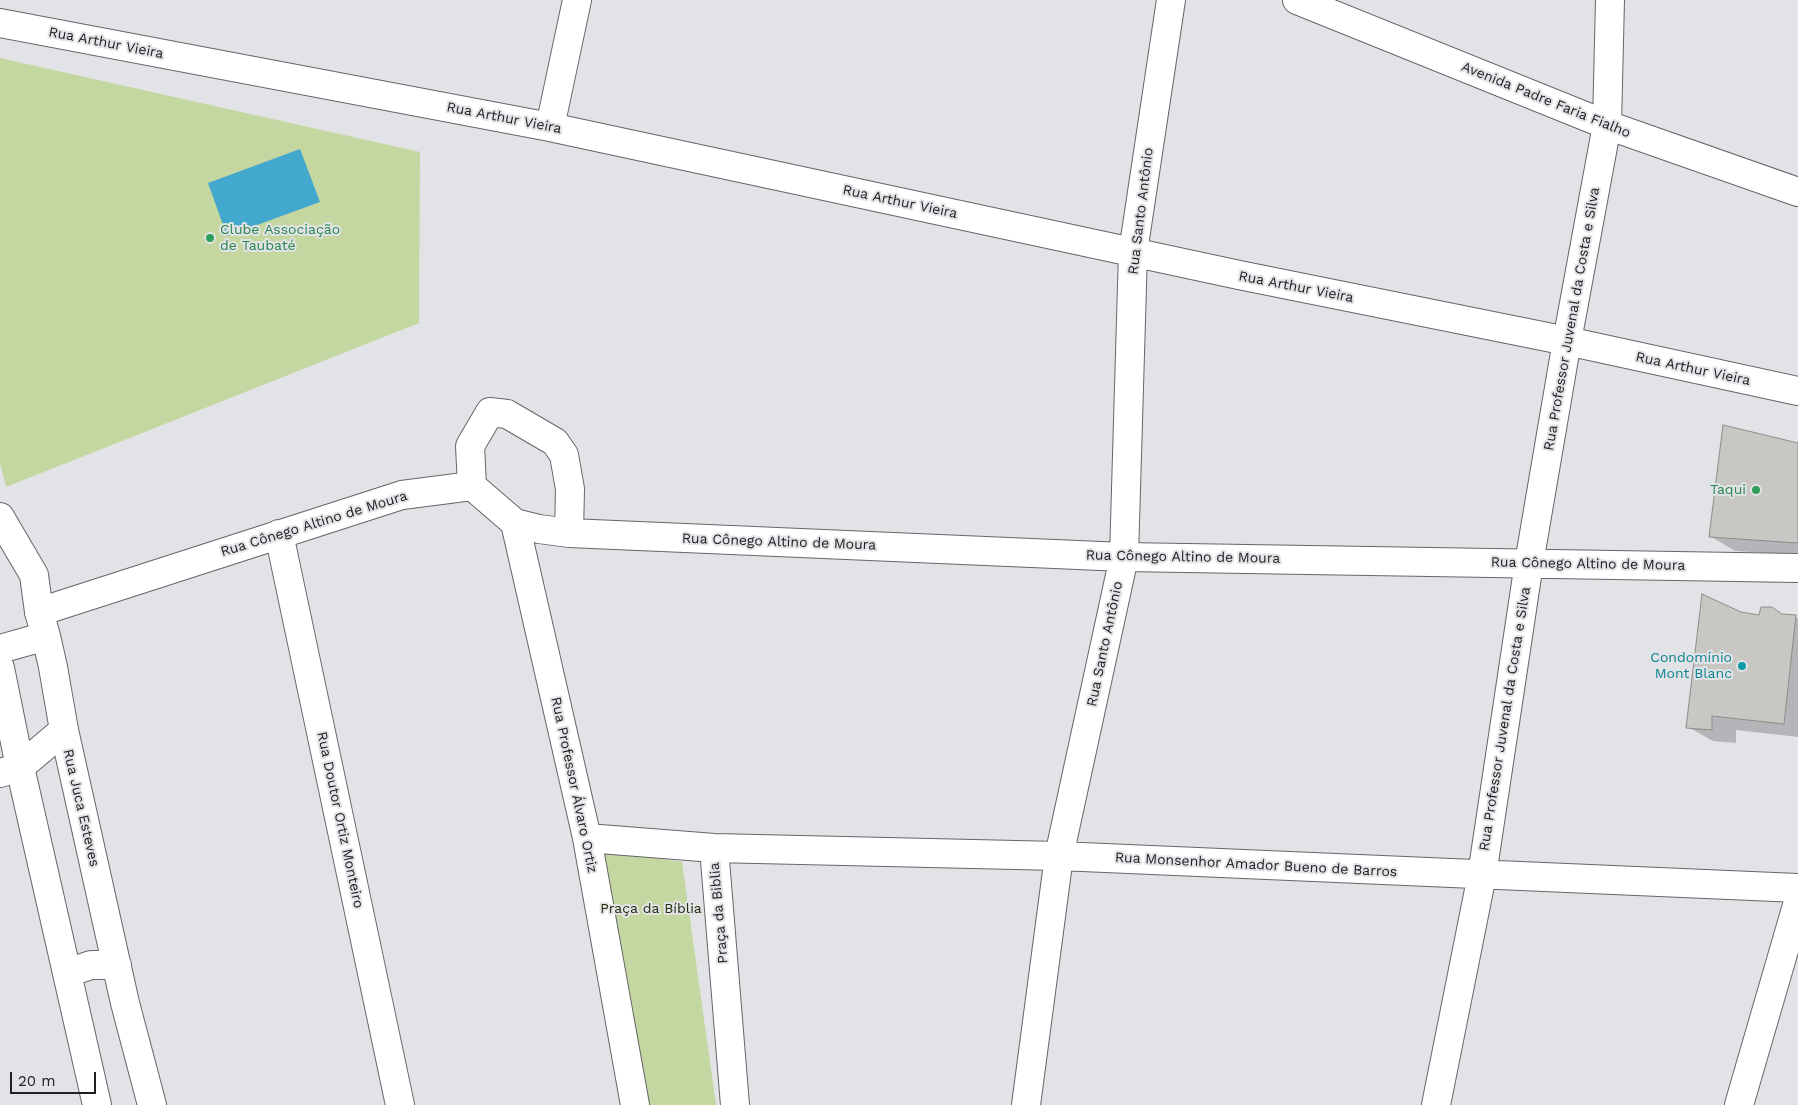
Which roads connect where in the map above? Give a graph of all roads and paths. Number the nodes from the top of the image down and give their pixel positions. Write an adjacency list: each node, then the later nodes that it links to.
1 (577, 0): 7 (street)
2 (1171, 0): 9 (street, Rua Santo Antônio)
3 (1297, 0): 6 (street, Avenida Padre Faria Fialho)
4 (1610, 0): 6 (street, Rua Professor Juvenal da Costa e Silva)
5 (0, 22): 7 (street, Rua Arthur Vieira)
6 (1607, 125): 8 (street, Avenida Padre Faria Fialho); 10 (street, Rua Professor Juvenal da Costa e Silva)
7 (550, 127): 9 (street, Rua Arthur Vieira)
8 (1798, 192)
9 (1133, 252): 10 (street, Rua Arthur Vieira); 17 (street, Rua Santo Antônio)
10 (1567, 342): 11 (street, Rua Arthur Vieira); 18 (street, Rua Professor Juvenal da Costa e Silva)
11 (1798, 391)
12 (472, 486): 14 (street); 15 (street); 16 (street, Rua Cônego Altino de Moura)
13 (0, 517): 20 (street, Rua Juca Esteves)
14 (515, 522): 15 (street, Rua Cônego Altino de Moura); 25 (street, Rua Professor Álvaro Ortiz)
15 (569, 533): 17 (street, Rua Cônego Altino de Moura)
16 (279, 534): 20 (street, Rua Cônego Altino de Moura); 35 (street, Rua Doutor Ortiz Monteiro)
17 (1124, 557): 18 (street, Rua Cônego Altino de Moura); 27 (street, Rua Santo Antônio)
18 (1529, 564): 19 (street, Rua Cônego Altino de Moura); 28 (street, Rua Professor Juvenal da Costa e Silva)
19 (1798, 568)
20 (43, 624): 21 (street, Rua Cônego Altino de Moura); 23 (street, Rua Juca Esteves)
21 (0, 649)
22 (0, 668): 24 (street)
23 (64, 730): 24 (street); 31 (street, Rua Juca Esteves)
24 (10, 770): 32 (street)
25 (587, 838): 26 (street, Praça da Biblia); 36 (street, Rua Professor Álvaro Ortiz)
26 (714, 848): 27 (street, Rua Monsenhor Amador Bueno de Barros); 37 (street, Praça da Biblia)
27 (1059, 856): 28 (street, Rua Monsenhor Amador Bueno de Barros); 38 (street, Rua Santo Antônio)
28 (1482, 875): 29 (street, Rua Monsenhor Amador Bueno de Barros); 39 (street, Rua Professor Juvenal da Costa e Silva)
29 (1798, 888)
30 (1798, 902): 40 (street)
31 (117, 965): 32 (street); 34 (street, Rua Juca Esteves)
32 (67, 973): 33 (street)
33 (97, 1105)
34 (152, 1105)
35 (400, 1105)
36 (635, 1105)
37 (735, 1105)
38 (1026, 1105)
39 (1436, 1105)
40 (1739, 1105)

